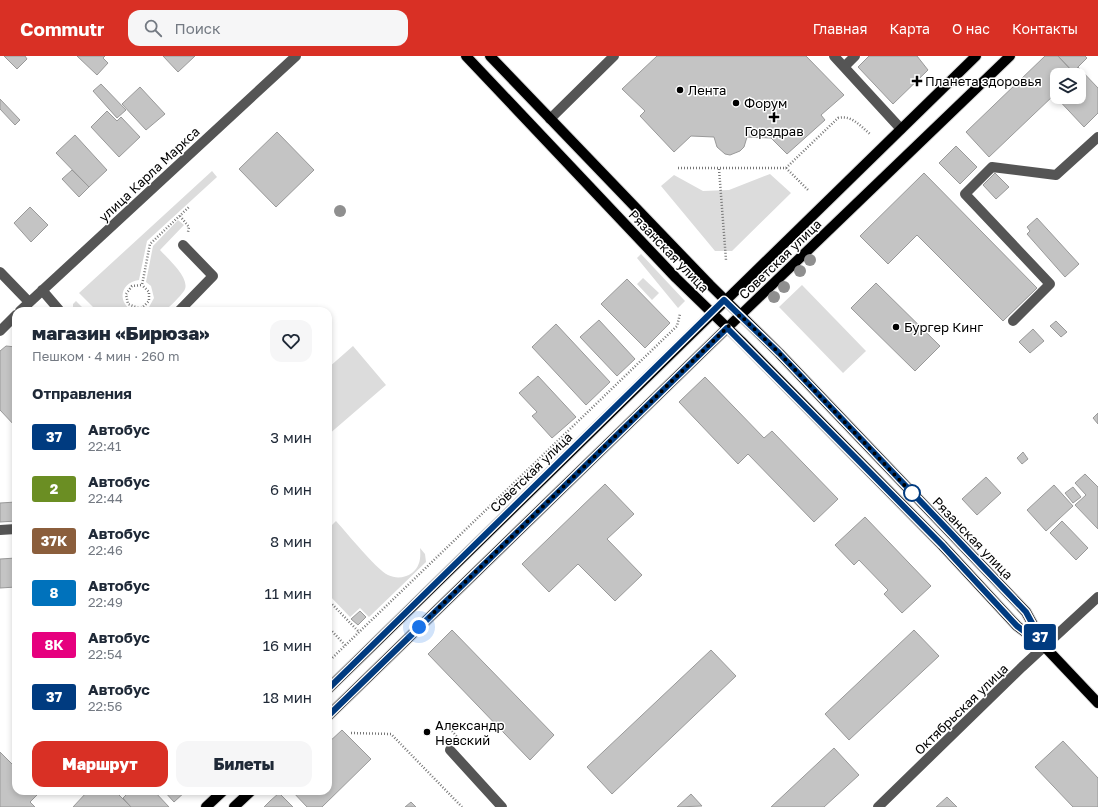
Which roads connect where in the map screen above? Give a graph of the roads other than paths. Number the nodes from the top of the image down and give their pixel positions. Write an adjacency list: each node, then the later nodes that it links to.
1 (296, 56): 15 (street, улица Карла Маркса)
2 (466, 56): 21 (main road, Рязанская улица)
3 (490, 56): 10 (main road, Рязанская улица)
4 (614, 56): 10 (street)
5 (834, 56): 9 (street)
6 (855, 56): 9 (street)
7 (976, 56): 11 (main road, Советская улица)
8 (1010, 56): 22 (main road, Советская улица)
9 (844, 67): 11 (street)
10 (550, 119): 16 (main road, Рязанская улица)
11 (901, 129): 16 (main road, Советская улица)
12 (1098, 136): 24 (street)
13 (183, 245): 20 (street)
14 (0, 272): 17 (street)
15 (42, 290): 17 (street, улица Карла Маркса); 19 (street)
16 (724, 300): 21 (main road, Советская улица); 22 (main road, Рязанская улица)
17 (29, 302): 18 (street, улица Карла Маркса)
18 (24, 307)
19 (57, 307)
20 (183, 307)
21 (711, 313): 25 (main road, Рязанская улица); 31 (main road, Советская улица)
22 (740, 315): 25 (main road, Советская улица); 30 (main road, Рязанская улица)
23 (12, 319): 26 (street)
24 (1013, 321)
25 (727, 328): 30 (main road, Рязанская улица); 33 (main road, Советская улица)
26 (0, 332)
27 (12, 529): 28 (street)
28 (0, 530)
29 (1098, 597): 30 (street, Октябрьская улица)
30 (1045, 647): 32 (main road, Рязанская улица); 40 (street, Октябрьская улица)
31 (332, 685)
32 (1098, 703)
33 (332, 712)
34 (450, 750): 39 (street)
35 (219, 795): 37 (main road)
36 (247, 795): 38 (main road)
37 (206, 807)
38 (234, 807)
39 (502, 807)
40 (878, 807)

